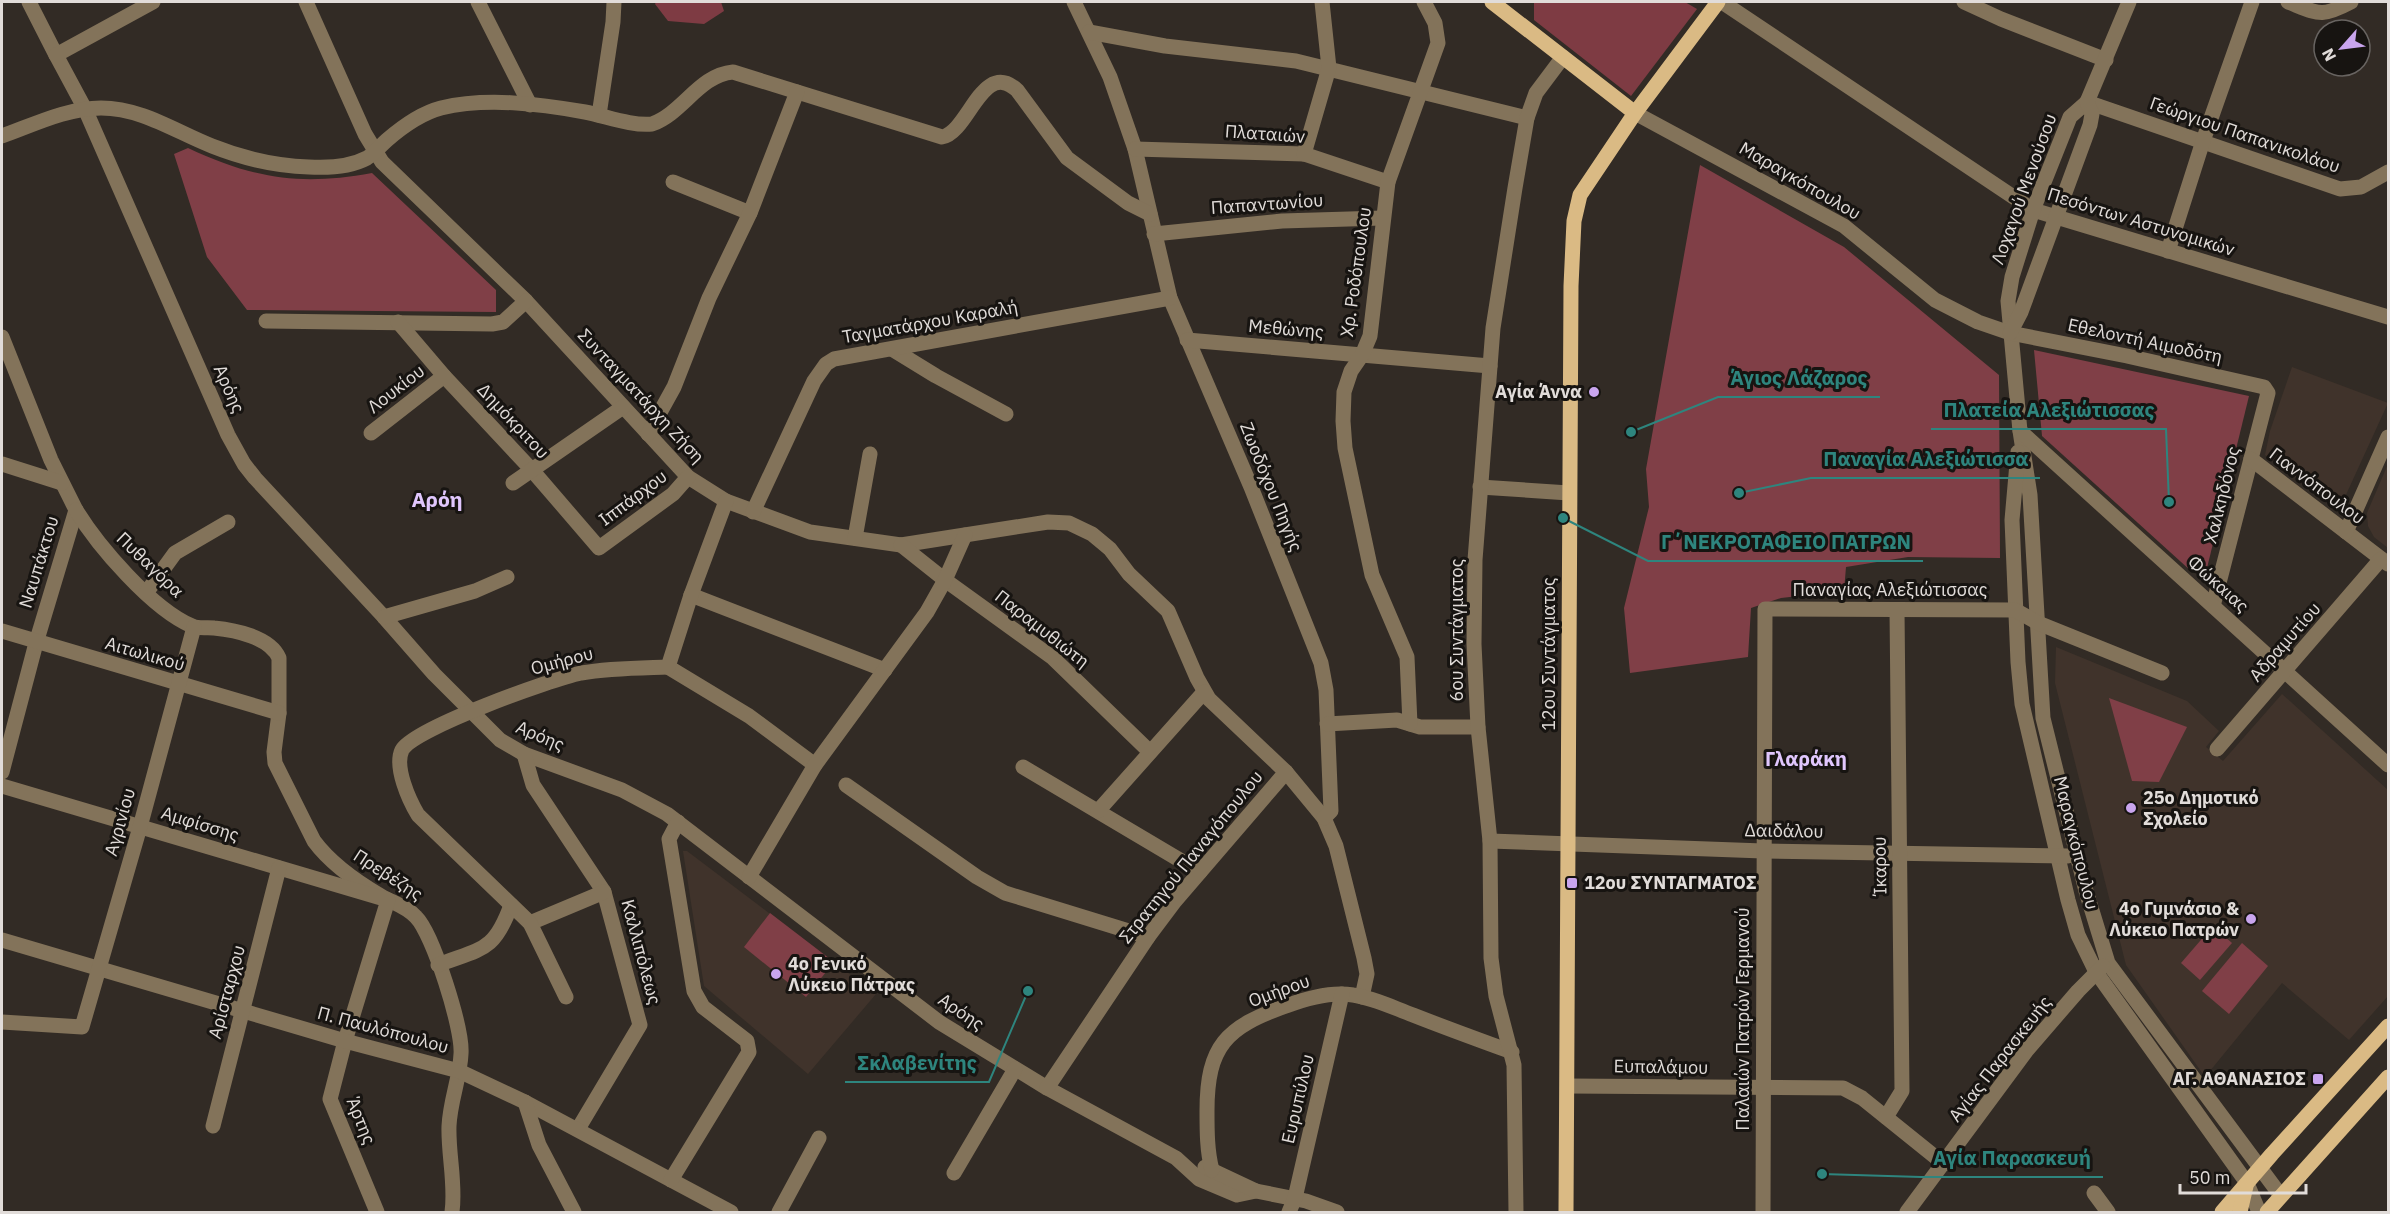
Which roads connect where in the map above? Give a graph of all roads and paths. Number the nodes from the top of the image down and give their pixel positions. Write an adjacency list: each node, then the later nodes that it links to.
1 (29, 2): 17 (street, Αρόης)
2 (153, 2): 17 (street)
3 (306, 2): 32 (street, Συνταγματάρχη Ζήση)
4 (478, 2): 24 (street)
5 (614, 2): 27 (street)
6 (1074, 2): 16 (street, Ζωοδόχου Πηγής)
7 (1322, 2): 20 (street)
8 (1424, 2): 22 (street, Χρ. Ροδόπουλου)
9 (1492, 2): 18 (main road, Μαραγκόπουλου)
10 (1720, 2): 26 (main road, 12ου Συντάγματος); 37 (street, Πεσόντων Αστυνομικών)
11 (1964, 2): 19 (street)
12 (2129, 2): 19 (street)
13 (2252, 2): 30 (street)
14 (2288, 2): 15 (street)
15 (2351, 2)
16 (1089, 32): 20 (street); 31 (street, Ζωοδόχου Πηγής)
17 (56, 55): 25 (street, Αρόης)
18 (1563, 57): 26 (main road, Μαραγκόπουλου); 28 (street, 6ου Συντάγματος)
19 (2106, 60): 23 (street)
20 (1329, 68): 22 (street); 33 (street)
21 (798, 92): 27 (street); 38 (street); 39 (street)
22 (1422, 92): 28 (street); 36 (street, Χρ. Ροδόπουλου)
23 (2087, 102): 30 (street, Γεώργιου Παπανικολάου); 37 (street, Λοχαγού Μενούσου); 40 (street)
24 (530, 105): 27 (street); 32 (street)
25 (85, 109): 29 (street); 32 (street); 90 (street, Αρόης)
26 (1635, 113): 49 (street, Μαραγκόπουλου); 71 (main road, 12ου Συντάγματος)
27 (599, 115)
28 (1527, 118): 54 (street, 6ου Συντάγματος)
29 (2, 136)
30 (2203, 141): 34 (street, Γεώργιου Παπανικολάου); 43 (street)
31 (1136, 149): 33 (street, Πλαταιών); 39 (street, Ζωοδόχου Πηγής)
32 (375, 152): 45 (street, Συνταγματάρχη Ζήση)
33 (1304, 154): 36 (street, Πλαταιών)
34 (2388, 172)
35 (673, 182): 38 (street)
36 (1388, 182): 41 (street, Χρ. Ροδόπουλου)
37 (2033, 210): 40 (street, Πεσόντων Αστυνομικών); 49 (street, Λοχαγού Μενούσου)
38 (750, 213): 61 (street)
39 (1150, 214): 42 (street, Ζωοδόχου Πηγής)
40 (2057, 217): 43 (street, Πεσόντων Αστυνομικών); 49 (street)
41 (1383, 218): 42 (street, Παπαντωνίου); 53 (street, Χρ. Ροδόπουλου)
42 (1154, 234): 44 (street, Ζωοδόχου Πηγής)
43 (2168, 251): 46 (street, Πεσόντων Αστυνομικών)
44 (1170, 298): 51 (street, Ζωοδόχου Πηγής); 52 (street, Ταγματάρχου Καραλή)
45 (526, 301): 48 (street); 57 (street, Συνταγματάρχη Ζήση)
46 (2388, 318)
47 (266, 321): 48 (street)
48 (398, 322): 55 (street, Δημόκριτου)
49 (2010, 333): 56 (street, Εθελοντή Αιμοδότη); 59 (street, Μαραγκόπουλου)
50 (2, 337): 68 (street, Ναυπάκτου)
51 (1187, 340): 53 (street, Μεθώνης); 103 (street, Ζωοδόχου Πηγής)
52 (892, 349): 58 (street); 74 (street, Ταγματάρχου Καραλή)
53 (1362, 355): 54 (street, Μεθώνης); 104 (street, Χρ. Ροδόπουλου)
54 (1490, 366): 70 (street, 6ου Συντάγματος)
55 (444, 376): 60 (street, Λουκίου); 66 (street, Δημόκριτου)
56 (2268, 393): 64 (street, Χαλκηδόνος)
57 (623, 407): 61 (street, Συνταγματάρχη Ζήση); 66 (street)
58 (1006, 414)
59 (2020, 431): 86 (street, Φώκαιας); 89 (street, Μαραγκόπουλου); 91 (street, Μαραγκόπουλου)
60 (371, 433)
61 (648, 434): 67 (street, Συνταγματάρχη Ζήση)
62 (2388, 438): 76 (street)
63 (870, 454): 78 (street)
64 (2251, 459): 76 (street, Γιαννόπουλου); 86 (street, Χαλκηδόνος)
65 (2, 464): 68 (street)
66 (531, 469): 69 (street); 80 (street, Δημόκριτου)
67 (688, 477): 72 (street, Συνταγματάρχη Ζήση); 80 (street, Ιππάρχου)
68 (62, 483): 73 (street, Ναυπάκτου)
69 (513, 483)
70 (1480, 487): 71 (street); 105 (street, 6ου Συντάγματος)
71 (1569, 493): 121 (main road, 12ου Συντάγματος)
72 (726, 501): 74 (street, Συνταγματάρχη Ζήση); 85 (street)
73 (76, 510): 84 (street, Πυθαγόρα); 94 (street, Ναυπάκτου)
74 (753, 512): 78 (street, Συνταγματάρχη Ζήση)
75 (228, 522): 84 (street)
76 (2346, 532): 81 (street, Γιαννόπουλου)
77 (965, 535): 79 (street, Συνταγματάρχη Ζήση); 83 (street); 100 (street, Συνταγματάρχη Ζήση)
78 (855, 538): 79 (street, Συνταγματάρχη Ζήση)
79 (902, 545): 83 (street, Παραμυθιώτη)
80 (599, 548)
81 (2385, 562): 97 (street, Αδραμυτίου)
82 (507, 577): 90 (street)
83 (945, 580): 96 (street); 107 (street, Παραμυθιώτη)
84 (147, 593): 92 (street, Πυθαγόρα)
85 (691, 595): 95 (street); 96 (street)
86 (2213, 606): 97 (street, Φώκαιας)
87 (1765, 609): 88 (street, Παναγίας Αλεξιώτισσας); 122 (street, Παλαιών Πατρών Γερμανού)
88 (1897, 610): 89 (street, Παναγίας Αλεξιώτισσας); 123 (street, Ίκαρου)
89 (2015, 610): 91 (street); 125 (street, Μαραγκόπουλου)
90 (384, 617): 101 (street, Αρόης)
91 (2038, 622): 98 (street); 124 (street, Μαραγκόπουλου)
92 (194, 627): 99 (street, Αγρινίου); 102 (street, Πρεβέζης)
93 (2, 631): 94 (street, Αιτωλικού)
94 (36, 643): 99 (street, Αιτωλικού); 112 (street, Ναυπάκτου)
95 (668, 667): 101 (street, Ομήρου); 109 (street)
96 (885, 670): 109 (street)
97 (2285, 672): 106 (street, Αδραμυτίου); 110 (street, Φώκαιας)
98 (2162, 673)
99 (178, 684): 102 (street, Αιτωλικού); 119 (street, Αγρινίου)
100 (1204, 692): 107 (street); 113 (street, Συνταγματάρχη Ζήση)
101 (469, 711): 108 (street, Αρόης); 131 (street, Ομήρου)
102 (279, 713): 130 (street, Πρεβέζης)
103 (1328, 724): 104 (street); 117 (street, Ζωοδόχου Πηγής)
104 (1410, 724): 105 (street)
105 (1478, 727): 120 (street, 6ου Συντάγματος)
106 (2217, 750)
107 (1150, 752): 116 (street)
108 (524, 754): 118 (street, Αρόης); 129 (street, Καλλιπόλεως)
109 (815, 765): 128 (street)
110 (2388, 765)
111 (1023, 767): 116 (street)
112 (2, 772)
113 (1286, 772): 117 (street, Συνταγματάρχη Ζήση); 127 (street, Στρατηγού Παναγόπουλου)
114 (846, 784): 133 (street)
115 (2, 786): 119 (street, Αμφίσσης)
116 (1098, 811): 127 (street)
117 (1324, 818): 140 (street)
118 (678, 822): 128 (street, Αρόης); 162 (street)
119 (140, 827): 126 (street, Αμφίσσης); 137 (street, Αγρινίου)
120 (1490, 841): 121 (street, Δαιδάλου); 145 (street, 6ου Συντάγματος)
121 (1567, 844): 122 (street, Δαιδάλου); 149 (main road, 12ου Συντάγματος)
122 (1763, 850): 123 (street, Δαιδάλου); 151 (street, Παλαιών Πατρών Γερμανού)
123 (1899, 853): 125 (street, Δαιδάλου); 153 (street, Ίκαρου)
124 (2077, 855): 125 (street, Δαιδάλου); 136 (street, Μαραγκόπουλου)
125 (2058, 856): 136 (street, Μαραγκόπουλου)
126 (279, 868): 130 (street, Αμφίσσης); 141 (street, Αρίσταρχου)
127 (1200, 872): 133 (street, Στρατηγού Παναγόπουλου)
128 (749, 877): 146 (street, Αρόης)
129 (604, 892): 132 (street); 155 (street, Καλλιπόλεως)
130 (388, 900): 135 (street, Πρεβέζης); 144 (street, Άρτης)
131 (510, 905): 132 (street, Ομήρου); 135 (street)
132 (530, 923): 139 (street)
133 (1148, 937): 150 (street, Στρατηγού Παναγόπουλου)
134 (2, 940): 137 (street, Π. Παυλόπουλου)
135 (438, 965): 147 (street, Πρεβέζης)
136 (2102, 967): 158 (street, Αγίας Παρασκευής); 159 (street, Μαραγκόπουλου); 163 (street, Μαραγκόπουλου)
137 (98, 969): 141 (street, Π. Παυλόπουλου); 142 (street, Αγρινίου)
138 (1342, 994): 140 (street, Ομήρου); 160 (street, Ομήρου); 167 (street, Ευρυπύλου)
139 (566, 997)
140 (1362, 997): 145 (street, Ομήρου)
141 (243, 1010): 144 (street, Π. Παυλόπουλου); 154 (street, Αρίσταρχου)
142 (2, 1022)
143 (2388, 1026): 159 (main road)
144 (345, 1041): 147 (street, Π. Παυλόπουλου); 168 (street, Άρτης)
145 (1512, 1052): 174 (street, 6ου Συντάγματος)
146 (1015, 1070): 150 (street, Αρόης); 161 (street)
147 (459, 1071): 152 (street, Π. Παυλόπουλου); 169 (street, Πρεβέζης)
148 (2388, 1077): 166 (main road)
149 (1568, 1086): 151 (street, Ευπαλάμου); 175 (main road, 12ου Συντάγματος)
150 (1047, 1088): 157 (street, Αρόης)
151 (1763, 1088): 153 (street, Ευπαλάμου); 176 (street, Παλαιών Πατρών Γερμανού)
152 (525, 1102): 155 (street, Π. Παυλόπουλου); 170 (street)
153 (1886, 1117): 158 (street, Ευπαλάμου)
154 (213, 1126)
155 (578, 1129): 162 (street, Π. Παυλόπουλου)
156 (819, 1137): 172 (street)
157 (1176, 1158): 160 (street, Αρόης); 164 (street, Αρόης)
158 (1944, 1164): 177 (street, Αγίας Παρασκευής)
159 (2259, 1168): 163 (main road); 166 (street, Μαραγκόπουλου)
160 (1212, 1170): 164 (street, Αρόης)
161 (954, 1173)
162 (671, 1180): 171 (street, Π. Παυλόπουλου)
163 (2247, 1183): 179 (main road); 180 (main road); 181 (street, Μαραγκόπουλου)
164 (1256, 1191): 167 (street, Αρόης)
165 (2094, 1192): 178 (street)
166 (2281, 1196): 182 (main road)
167 (1292, 1205): 173 (street, Αρόης)
168 (377, 1212)
169 (452, 1212)
170 (574, 1212)
171 (731, 1212)
172 (778, 1212)
173 (1337, 1212)
174 (1516, 1212)
175 (1566, 1212)
176 (1763, 1212)
177 (1907, 1212)
178 (2108, 1212)
179 (2222, 1212)
180 (2240, 1212)
181 (2259, 1212)
182 (2267, 1212)

